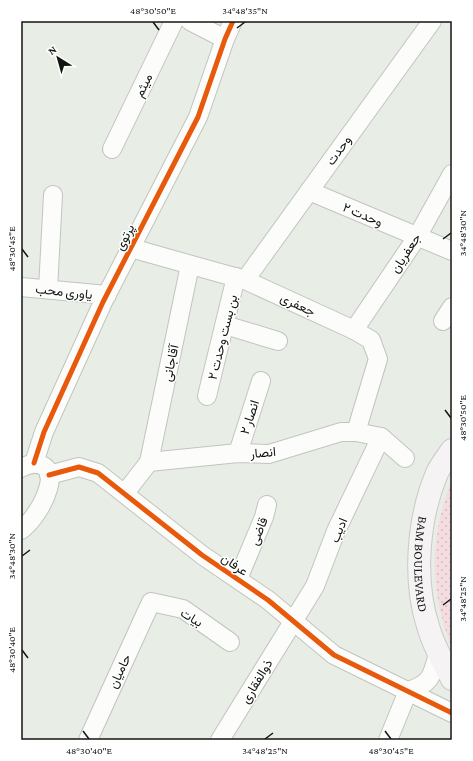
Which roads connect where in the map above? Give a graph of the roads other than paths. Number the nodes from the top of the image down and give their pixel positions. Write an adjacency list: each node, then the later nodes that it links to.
1 (174, 21): 6 (street, میثم)
2 (190, 21): 5 (street)
3 (233, 21): 5 (street, پرتوی)
4 (432, 21): 8 (street, وحدت)
5 (225, 39): 11 (street, پرتوی)
6 (112, 149)
7 (452, 174): 10 (street, جعفریان)
8 (309, 191): 10 (street, وحدت ۲); 14 (street, وحدت)
9 (53, 195): 16 (street)
10 (416, 237): 12 (street, وحدت ۲); 19 (street, جعفریان)
11 (131, 248): 13 (street, جعفری); 17 (street, پرتوی)
12 (452, 251)
13 (190, 265): 14 (street, جعفری); 28 (street, آقاجانی)
14 (241, 279): 18 (street, بن بست وحدت ۲); 19 (street, جعفری)
15 (21, 287): 16 (street, یاوری محب)
16 (48, 289): 17 (street, یاوری محب)
17 (107, 296): 29 (street, پرتوی)
18 (224, 325): 20 (street); 22 (street, بن بست وحدت ۲)
19 (354, 330): 23 (street, جعفری)
20 (278, 342)
21 (261, 382): 26 (street, انصار ۲)
22 (207, 396)
23 (356, 432): 24 (street, انصار); 26 (street, انصار)
24 (380, 437): 27 (street, انصار); 36 (street, ادیب)
25 (452, 450): 38 (main road, BAM BOULEVARD)
26 (238, 453): 28 (street, انصار)
27 (405, 458)
28 (149, 462): 31 (street)
29 (24, 467): 30 (street, پرتوی)
30 (49, 475): 31 (street, عرفان); 33 (street)
31 (126, 493): 34 (street, عرفان)
32 (267, 505): 34 (street, قاضی)
33 (21, 530)
34 (238, 579): 36 (street, عرفان)
35 (151, 602): 37 (street, بیات); 42 (street, حامیان)
36 (292, 622): 40 (street, عرفان); 43 (street, ذوالفقاری)
37 (230, 642)
38 (438, 654): 39 (main road, BAM BOULEVARD); 40 (street)
39 (452, 678)
40 (408, 691): 41 (street, عرفان); 44 (street)
41 (452, 713)
42 (88, 740)
43 (220, 740)
44 (388, 740)

